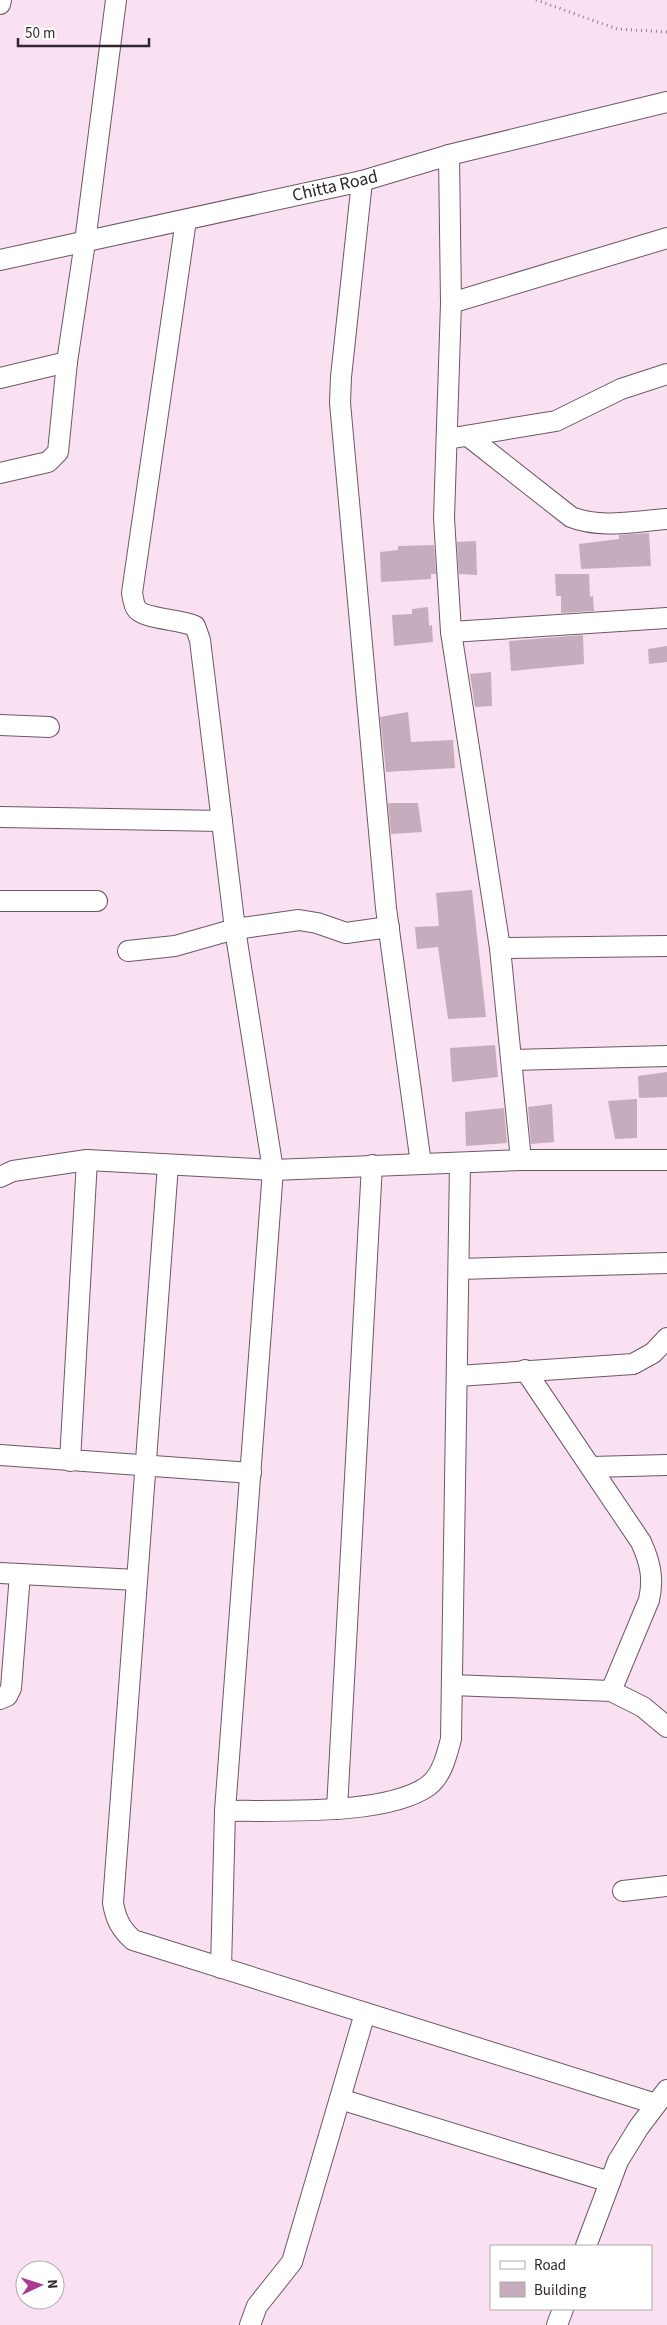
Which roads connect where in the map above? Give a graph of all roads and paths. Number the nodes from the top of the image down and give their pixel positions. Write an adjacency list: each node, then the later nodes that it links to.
1 (1, 0): 4 (street)
2 (116, 0): 11 (street)
3 (536, 0): 5 (path)
4 (0, 4)
5 (667, 32)
6 (667, 102): 7 (street, Chitta Road)
7 (449, 155): 8 (street, Chitta Road); 13 (street)
8 (362, 180): 9 (street, Chitta Road); 29 (street)
9 (186, 220): 11 (street, Chitta Road); 26 (street)
10 (667, 238): 13 (street)
11 (85, 242): 12 (street, Chitta Road); 14 (street)
12 (0, 260)
13 (451, 304): 18 (street)
14 (67, 362): 16 (street); 19 (street)
15 (667, 374): 17 (street)
16 (0, 378)
17 (468, 436): 18 (street); 20 (street)
18 (447, 439): 22 (street)
19 (0, 473)
20 (667, 519)
21 (667, 618): 22 (street)
22 (452, 632): 32 (street)
23 (0, 725): 24 (street)
24 (48, 726)
25 (0, 816): 26 (street)
26 (222, 821): 30 (street)
27 (0, 901): 28 (street)
28 (97, 901)
29 (389, 927): 30 (street); 40 (street)
30 (235, 929): 33 (street); 43 (street)
31 (667, 946): 32 (street)
32 (500, 948): 35 (street)
33 (128, 951)
34 (667, 1056): 35 (street)
35 (512, 1060): 37 (street)
36 (87, 1160): 41 (street); 44 (street); 51 (street)
37 (521, 1160): 38 (street); 39 (street)
38 (667, 1160)
39 (460, 1163): 40 (street); 46 (street)
40 (421, 1164): 42 (street)
41 (168, 1165): 43 (street); 53 (street)
42 (372, 1165): 43 (street); 63 (street)
43 (273, 1170): 55 (street)
44 (0, 1176)
45 (667, 1263): 46 (street)
46 (459, 1269): 49 (street)
47 (667, 1338): 48 (street)
48 (525, 1370): 49 (street); 54 (street)
49 (458, 1376): 59 (street)
50 (0, 1455): 51 (street)
51 (70, 1461): 53 (street)
52 (667, 1465): 54 (street)
53 (146, 1466): 55 (street); 58 (street)
54 (591, 1467): 60 (street)
55 (250, 1474): 64 (street)
56 (0, 1573): 57 (street)
57 (20, 1574): 58 (street); 61 (street)
58 (137, 1580): 67 (street)
59 (452, 1685): 60 (street); 63 (street)
60 (611, 1691): 62 (street)
61 (0, 1699)
62 (667, 1727)
63 (337, 1809): 64 (street)
64 (225, 1811): 67 (street)
65 (667, 1886): 66 (street)
66 (623, 1891)
67 (221, 1968): 68 (street)
68 (365, 2013): 69 (street); 70 (street)
69 (661, 2097): 71 (street)
70 (340, 2098): 71 (street); 74 (street)
71 (610, 2182): 72 (street)
72 (586, 2245)
73 (563, 2310): 75 (street)
74 (250, 2325)
75 (557, 2325)

